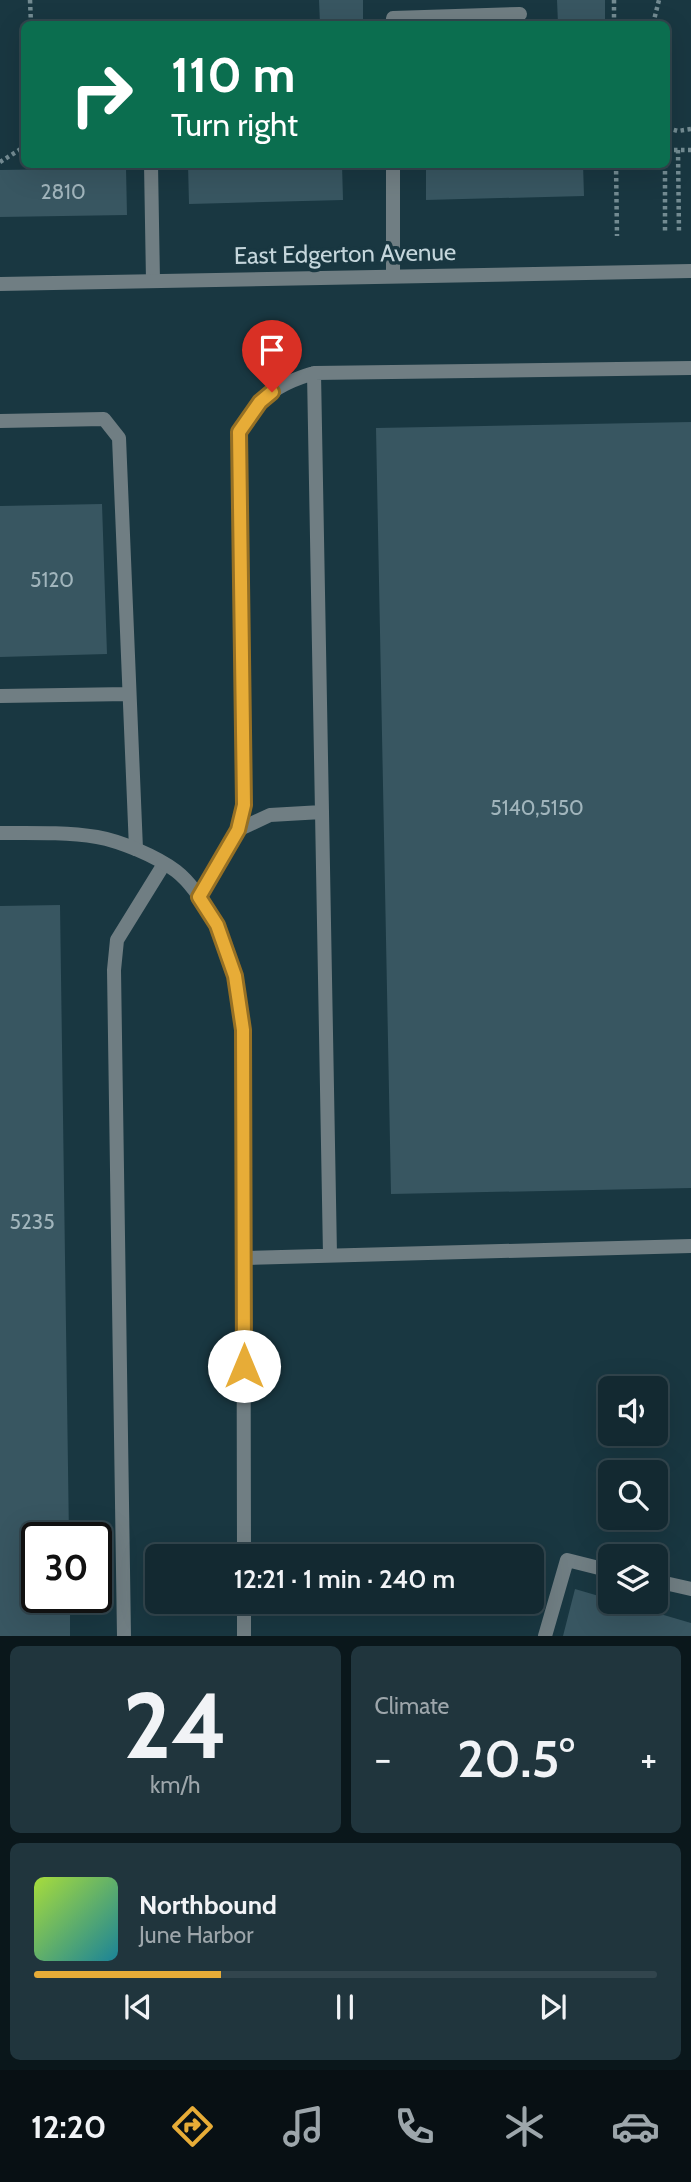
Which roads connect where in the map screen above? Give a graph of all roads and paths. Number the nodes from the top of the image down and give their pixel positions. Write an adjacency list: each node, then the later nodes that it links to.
1 (30, 0): 5 (path)
2 (614, 0): 7 (path)
3 (659, 0): 8 (path)
4 (520, 14): 6 (street)
5 (31, 21)
6 (393, 21)
7 (614, 21)
8 (654, 21)
9 (670, 129): 10 (path)
10 (691, 130)
11 (21, 150): 15 (path)
12 (670, 150): 13 (path)
13 (678, 150): 14 (path); 21 (path)
14 (691, 150)
15 (0, 162)
16 (151, 168): 25 (street)
17 (393, 168): 24 (street)
18 (616, 168): 22 (path)
19 (665, 168): 20 (path)
20 (665, 234)
21 (679, 234)
22 (617, 236)
23 (691, 271): 24 (street, East Edgerton Avenue)
24 (394, 276): 25 (street, East Edgerton Avenue)
25 (153, 281): 26 (street, East Edgerton Avenue)
26 (0, 284)
27 (691, 368): 28 (street)
28 (314, 373): 32 (street); 33 (street)
29 (0, 421): 30 (street)
30 (129, 694): 31 (street); 35 (street)
31 (0, 696)
32 (322, 812): 33 (street); 39 (street)
33 (238, 830): 37 (street)
34 (0, 833): 35 (street)
35 (136, 849): 36 (street)
36 (164, 864): 37 (street); 46 (street)
37 (199, 897): 40 (street)
38 (691, 1246): 39 (street)
39 (330, 1255): 40 (street)
40 (244, 1258): 41 (street)
41 (244, 1544)
42 (598, 1568): 48 (street)
43 (668, 1584): 44 (street)
44 (691, 1589)
45 (244, 1614): 47 (street)
46 (124, 1636)
47 (244, 1636)
48 (545, 1636)

